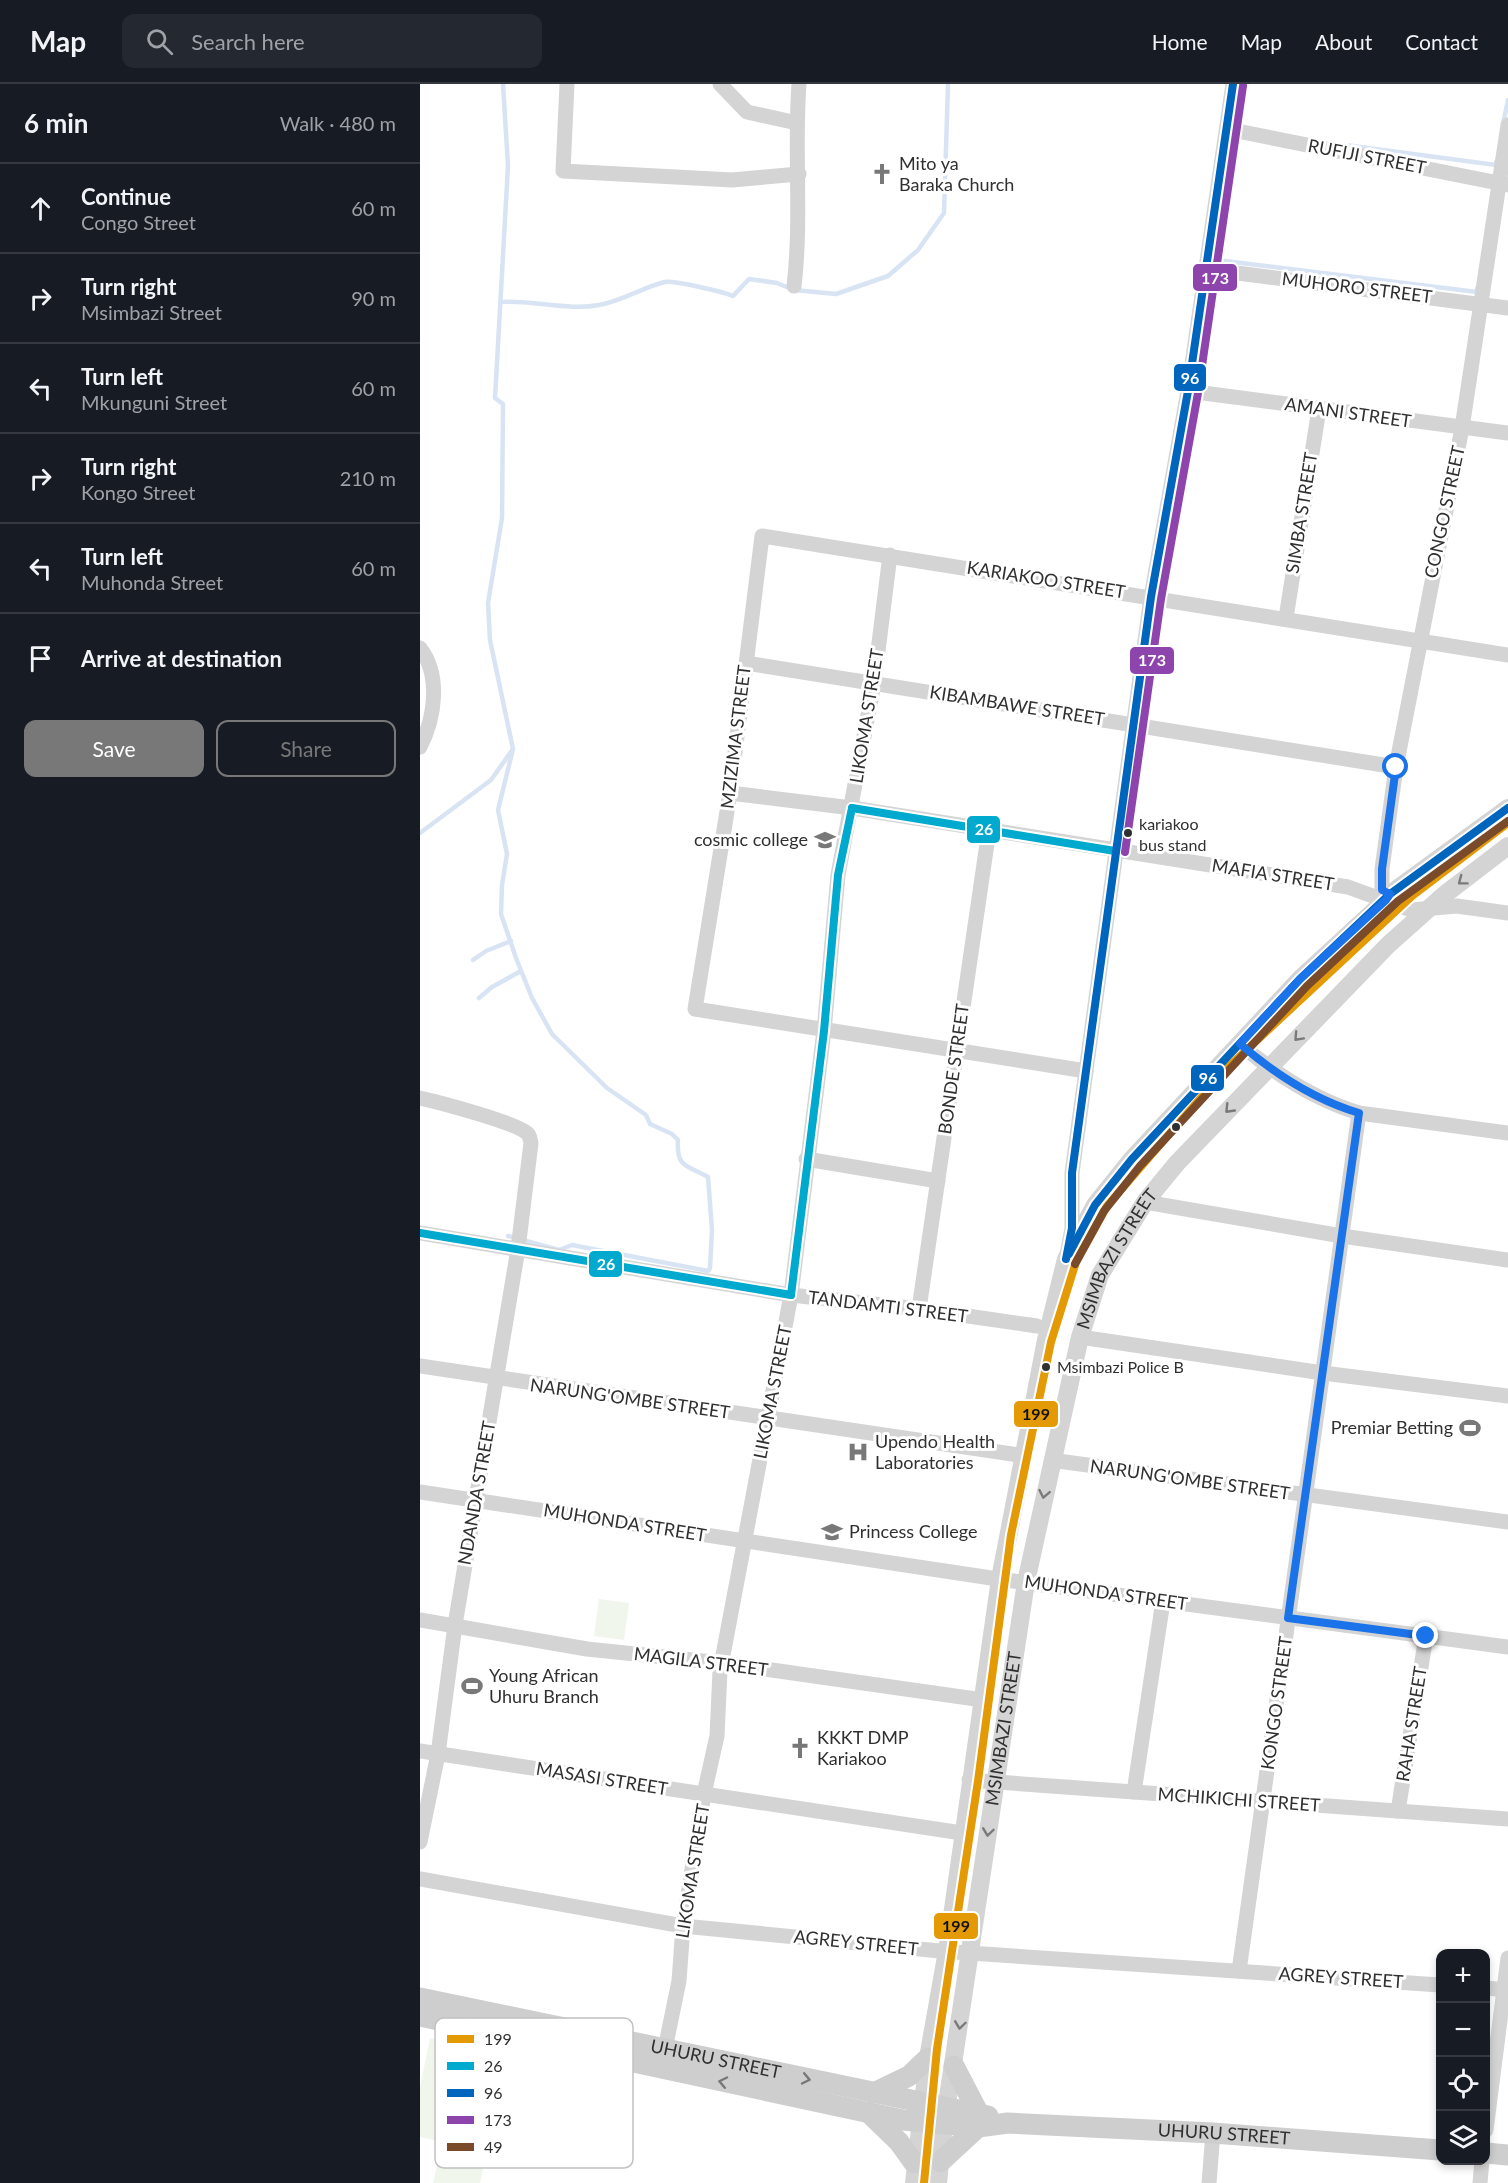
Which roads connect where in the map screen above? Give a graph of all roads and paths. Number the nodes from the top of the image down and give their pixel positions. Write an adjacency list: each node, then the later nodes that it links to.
1 (567, 84): 8 (street)
2 (720, 84): 5 (street)
3 (799, 84): 5 (street)
4 (1233, 84): 7 (street)
5 (797, 123): 8 (street)
6 (1508, 125): 9 (street, CONGO STREET)
7 (1227, 129): 9 (street, RUFIJI STREET); 10 (street)
8 (799, 174): 11 (street)
9 (1504, 185): 12 (street, CONGO STREET)
10 (1206, 268): 12 (street, MUHORO STREET); 14 (street)
11 (794, 286)
12 (1482, 305): 13 (street, MUHORO STREET); 16 (street, CONGO STREET)
13 (1508, 308)
14 (1188, 391): 15 (street, AMANI STREET); 20 (street)
15 (1319, 409): 16 (street, AMANI STREET); 21 (street, SIMBA STREET)
16 (1462, 428): 17 (street, AMANI STREET); 22 (street, CONGO STREET)
17 (1508, 433)
18 (762, 536): 19 (street, KARIAKOO STREET); 25 (street, MZIZIMA STREET)
19 (890, 555): 20 (street, KARIAKOO STREET); 26 (street, LIKOMA STREET)
20 (1151, 597): 21 (street, KARIAKOO STREET); 27 (street)
21 (1286, 618): 22 (street, KARIAKOO STREET)
22 (1418, 642): 24 (street, KARIAKOO STREET); 29 (street, CONGO STREET)
23 (420, 648): 28 (street)
24 (1508, 655)
25 (746, 663): 26 (street, KIBAMBAWE STREET); 30 (street, MZIZIMA STREET)
26 (874, 683): 27 (street, KIBAMBAWE STREET); 31 (street, LIKOMA STREET)
27 (1133, 725): 29 (street, KIBAMBAWE STREET); 35 (street)
28 (420, 747)
29 (1396, 767): 36 (street, CONGO STREET)
30 (730, 793): 31 (street, MAFIA STREET); 39 (street, MZIZIMA STREET)
31 (852, 808): 33 (street, MAFIA STREET); 39 (street, LIKOMA STREET)
32 (1508, 808): 36 (street, MSIMBAZI STREET)
33 (989, 830): 35 (street, MAFIA STREET); 41 (street, BONDE STREET)
34 (1508, 846): 37 (street, MSIMBAZI STREET, one-way to 37)
35 (1115, 851): 36 (street, MAFIA STREET); 43 (street)
36 (1388, 897): 37 (street, MAFIA STREET); 40 (street, MSIMBAZI STREET)
37 (1428, 910): 38 (street, MAFIA STREET); 42 (street, MSIMBAZI STREET, one-way to 42)
38 (1508, 913)
39 (824, 1031): 41 (street); 47 (street, LIKOMA STREET)
40 (1240, 1044): 42 (street); 53 (street, MSIMBAZI STREET)
41 (956, 1052): 43 (street); 48 (street, BONDE STREET)
42 (1270, 1067): 45 (street); 49 (street, MSIMBAZI STREET, one-way to 49)
43 (1086, 1071): 53 (street)
44 (420, 1098): 52 (street, NDANDA STREET)
45 (1359, 1113): 46 (street); 51 (street, KONGO STREET)
46 (1508, 1133)
47 (806, 1159): 48 (street); 55 (street, LIKOMA STREET)
48 (938, 1181): 56 (street, BONDE STREET)
49 (1145, 1202): 51 (street); 58 (street, MSIMBAZI STREET)
50 (420, 1233): 52 (street, TANDAMTI STREET)
51 (1342, 1236): 54 (street); 60 (street, KONGO STREET)
52 (518, 1249): 55 (street, TANDAMTI STREET); 61 (street, NDANDA STREET)
53 (1066, 1259): 71 (street, MSIMBAZI STREET)
54 (1508, 1260)
55 (791, 1295): 56 (street, TANDAMTI STREET); 63 (street, LIKOMA STREET)
56 (919, 1308): 57 (street, TANDAMTI STREET)
57 (1037, 1326)
58 (1080, 1337): 60 (street); 65 (street, MSIMBAZI STREET)
59 (420, 1366): 61 (street, NARUNG'OMBE STREET)
60 (1323, 1373): 62 (street); 67 (street, KONGO STREET)
61 (496, 1379): 63 (street, NARUNG'OMBE STREET); 68 (street, NDANDA STREET)
62 (1508, 1396)
63 (768, 1419): 64 (street, NARUNG'OMBE STREET); 70 (street, LIKOMA STREET)
64 (1019, 1455)
65 (1051, 1462): 67 (street, NARUNG'OMBE STREET); 72 (street, MSIMBAZI STREET, one-way to 72)
66 (420, 1492): 68 (street, MUHONDA STREET)
67 (1306, 1496): 69 (street, NARUNG'OMBE STREET); 74 (street, KONGO STREET)
68 (476, 1500): 70 (street, MUHONDA STREET); 76 (street, NDANDA STREET)
69 (1508, 1522)
70 (744, 1540): 71 (street, MUHONDA STREET); 79 (street, LIKOMA STREET)
71 (1000, 1579): 72 (street, MUHONDA STREET); 80 (street, MSIMBAZI STREET)
72 (1026, 1582): 73 (street, MUHONDA STREET); 84 (street, MSIMBAZI STREET)
73 (1163, 1601): 74 (street, MUHONDA STREET); 85 (street)
74 (1288, 1618): 77 (street, MUHONDA STREET); 87 (street, KONGO STREET)
75 (420, 1620): 76 (street, MAGILA STREET)
76 (455, 1624): 79 (street, MAGILA STREET); 82 (street, NDANDA STREET)
77 (1426, 1636): 78 (street, MUHONDA STREET); 88 (street, RAHA STREET)
78 (1508, 1647)
79 (722, 1663): 80 (street, MAGILA STREET); 86 (street, LIKOMA STREET)
80 (983, 1700): 83 (street, MSIMBAZI STREET)
81 (420, 1751): 82 (street, MASASI STREET)
82 (438, 1754): 86 (street, MASASI STREET); 91 (street, NDANDA STREET)
83 (969, 1780): 84 (street, MCHIKICHI STREET); 90 (street, MSIMBAZI STREET)
84 (994, 1782): 85 (street, MCHIKICHI STREET); 95 (street, MSIMBAZI STREET, one-way to 95)
85 (1134, 1792): 87 (street, MCHIKICHI STREET)
86 (704, 1794): 90 (street, MASASI STREET); 93 (street, LIKOMA STREET)
87 (1263, 1801): 88 (street, MCHIKICHI STREET); 97 (street, KONGO STREET)
88 (1398, 1811): 89 (street, MCHIKICHI STREET)
89 (1508, 1819)
90 (962, 1833): 94 (street, MSIMBAZI STREET)
91 (420, 1842)
92 (420, 1879): 93 (street, AGREY STREET)
93 (683, 1926): 94 (street, AGREY STREET); 106 (street, LIKOMA STREET)
94 (947, 1951): 95 (street, AGREY STREET); 108 (street, MSIMBAZI STREET)
95 (971, 1953): 97 (street, AGREY STREET); 109 (street, MSIMBAZI STREET, one-way to 109)
96 (1508, 1958): 100 (street)
97 (1239, 1971): 98 (street, AGREY STREET)
98 (1436, 1985)
99 (1490, 1988): 100 (street)
100 (1506, 1989): 111 (street)
101 (420, 1998): 103 (main road, UHURU STREET)
102 (420, 2016): 104 (main road, UHURU STREET, one-way to 102)
103 (516, 2018)
104 (435, 2019)
105 (633, 2042): 106 (main road, UHURU STREET)
106 (665, 2049): 110 (main road, UHURU STREET, one-way to 110)
107 (633, 2057): 110 (main road, UHURU STREET, one-way to 107)
108 (928, 2058): 110 (main road); 112 (street, MSIMBAZI STREET)
109 (954, 2066): 113 (street, MSIMBAZI STREET); 114 (main road)
110 (871, 2103): 112 (main road, UHURU STREET); 120 (main road)
111 (1488, 2111)
112 (921, 2112): 113 (main road, UHURU STREET); 120 (street, MSIMBAZI STREET)
113 (945, 2115): 114 (main road, UHURU STREET); 121 (street, MSIMBAZI STREET)
114 (978, 2120): 115 (main road, UHURU STREET); 121 (main road)
115 (1213, 2133): 116 (main road, UHURU STREET); 122 (street)
116 (1436, 2150)
117 (1490, 2153): 118 (main road)
118 (1508, 2155)
119 (1482, 2165): 123 (street)
120 (914, 2173)
121 (939, 2173)
122 (1209, 2183)
123 (1480, 2183)

